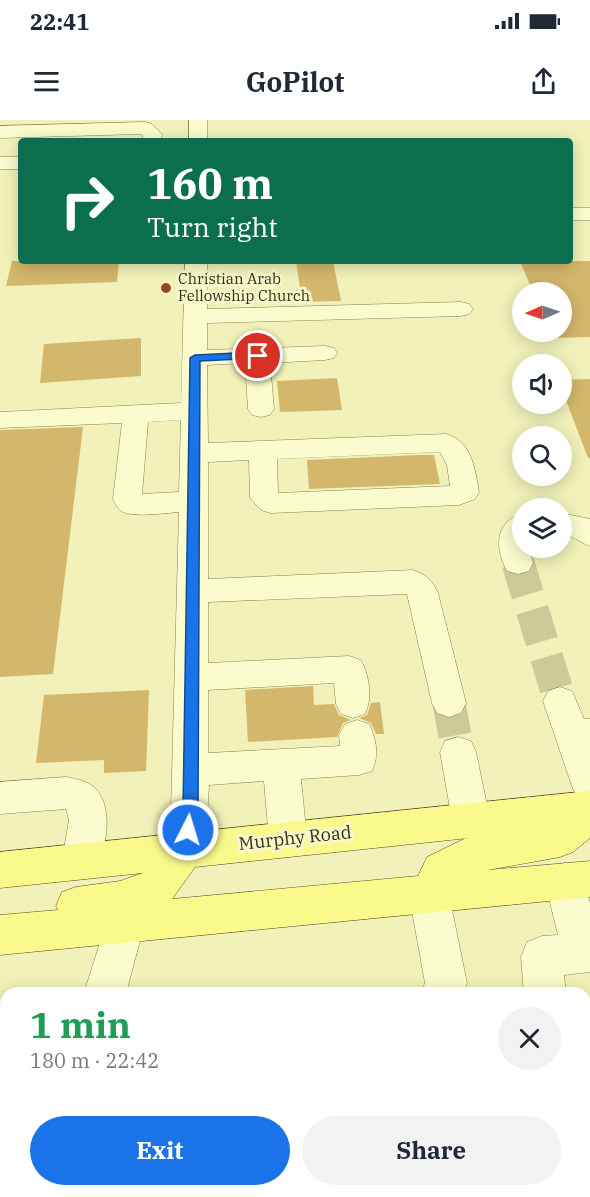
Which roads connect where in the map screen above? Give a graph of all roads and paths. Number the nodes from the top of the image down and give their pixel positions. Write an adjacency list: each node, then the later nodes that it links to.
1 (198, 120): 4 (street)
2 (0, 132): 3 (street)
3 (152, 138)
4 (198, 138)
5 (0, 163): 6 (street)
6 (18, 163)
7 (573, 214): 8 (street)
8 (590, 214)
9 (196, 264): 11 (street)
10 (461, 309): 11 (street)
11 (196, 316): 14 (street)
12 (325, 353): 13 (street)
13 (258, 356): 14 (street); 15 (street)
14 (195, 358): 16 (street)
15 (261, 409)
16 (195, 411): 17 (street); 20 (street)
17 (136, 414): 18 (street); 21 (street)
18 (0, 420)
19 (263, 450): 19 (street); 20 (street)
20 (195, 453): 21 (street)
21 (194, 502): 26 (street)
22 (572, 525): 23 (street)
23 (590, 535)
24 (517, 558): 25 (street)
25 (518, 563)
26 (193, 591): 27 (street); 29 (street)
27 (192, 677): 32 (street); 33 (street)
28 (560, 701): 30 (street)
29 (449, 703)
30 (581, 734): 34 (street)
31 (458, 752): 38 (street)
32 (280, 764): 33 (street); 39 (street)
33 (191, 770): 40 (street)
34 (590, 786)
35 (0, 798): 41 (street)
36 (590, 808): 38 (main road, Murphy Road)
37 (590, 814): 44 (main road)
38 (471, 820): 39 (main road, Murphy Road)
39 (288, 840): 40 (main road, Murphy Road)
40 (186, 849): 41 (main road, Murphy Road); 45 (main road)
41 (81, 861): 42 (main road, Murphy Road)
42 (0, 870)
43 (578, 881): 44 (main road); 48 (street)
44 (429, 895): 46 (main road); 50 (street)
45 (0, 917)
46 (125, 922): 47 (main road); 49 (street)
47 (0, 935)
48 (586, 952): 51 (street)
49 (107, 987)
50 (444, 987)
51 (544, 987)

